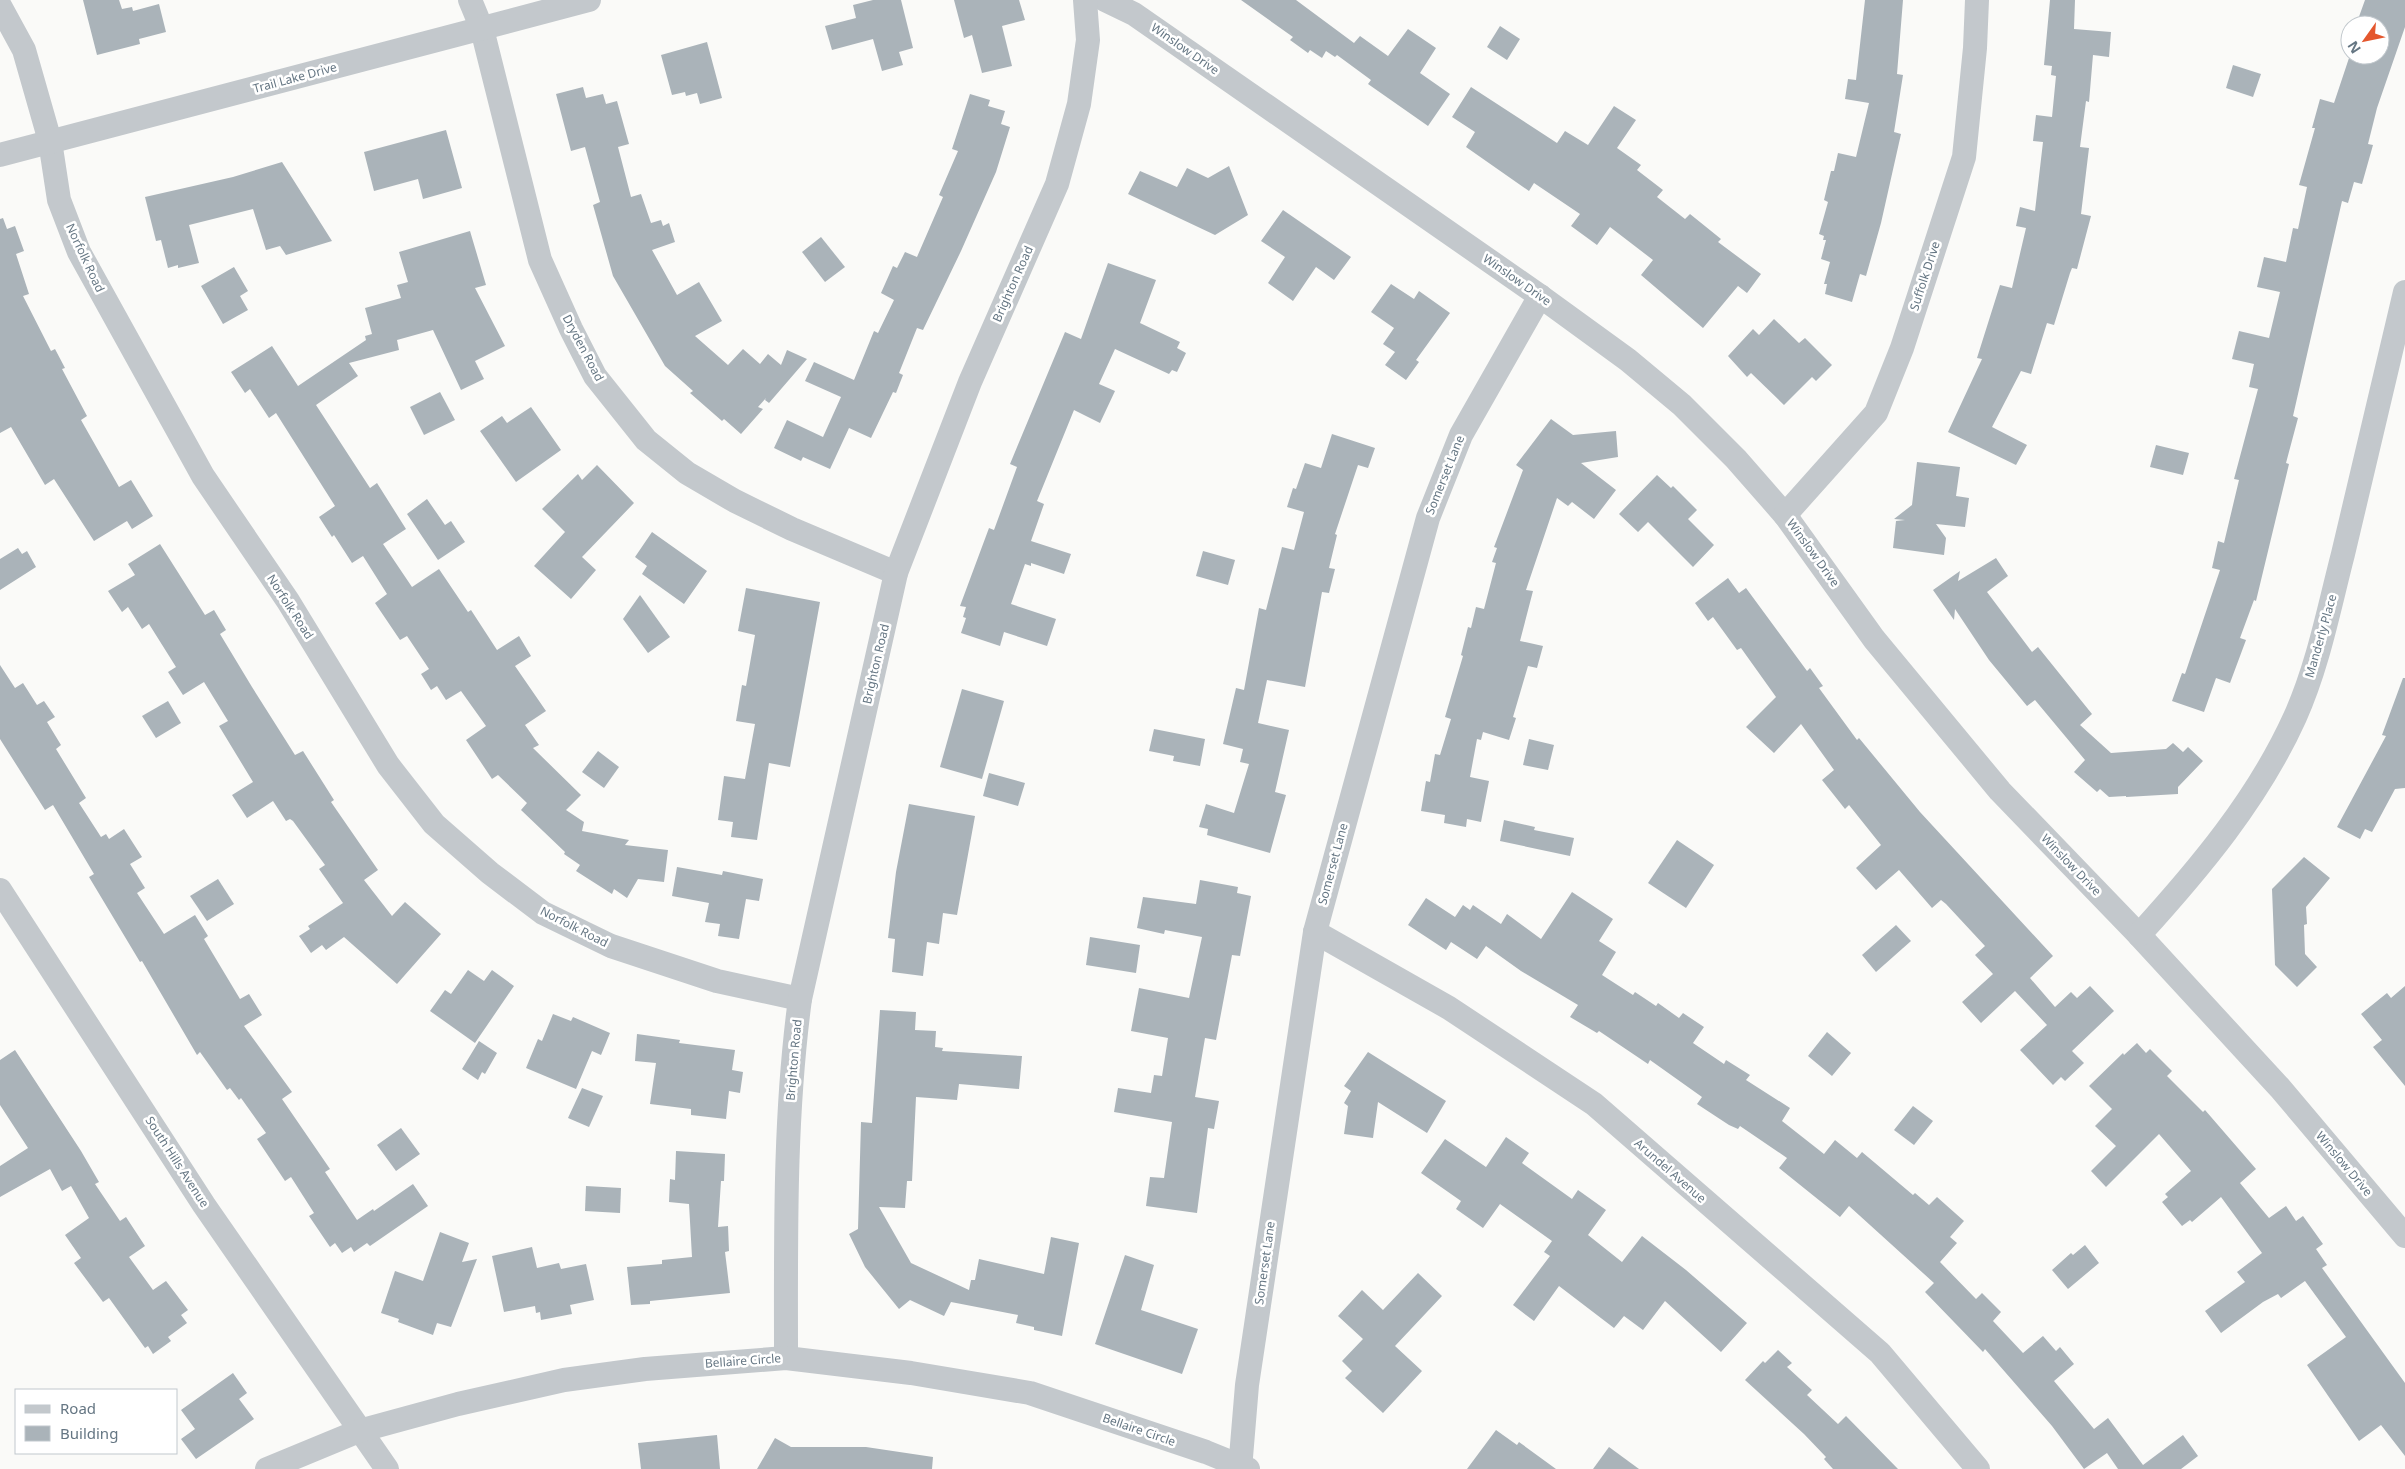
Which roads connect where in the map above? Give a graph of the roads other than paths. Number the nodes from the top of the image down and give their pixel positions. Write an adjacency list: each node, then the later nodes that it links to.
1 (470, 0): 7 (street, Dryden Road)
2 (589, 0): 7 (street, Trail Lake Drive)
3 (1085, 0): 13 (street, Brighton Road)
4 (1105, 0): 11 (street, Winslow Drive)
5 (1977, 0): 12 (street, Suffolk Drive)
6 (0, 6): 8 (street, Norfolk Road)
7 (482, 30): 8 (street, Trail Lake Drive); 13 (street, Dryden Road)
8 (50, 141): 9 (street, Trail Lake Drive); 17 (street, Norfolk Road)
9 (0, 155)
10 (2405, 292): 16 (street, Manderly Place)
11 (1540, 296): 12 (street, Winslow Drive); 15 (street, Somerset Lane)
12 (1785, 515): 16 (street, Winslow Drive)
13 (896, 573): 17 (street, Brighton Road)
14 (0, 890): 20 (street, South Hills Avenue)
15 (1314, 932): 21 (street, Somerset Lane); 24 (street, Arundel Avenue)
16 (2139, 935): 18 (street, Winslow Drive)
17 (800, 999): 19 (street, Brighton Road)
18 (2405, 1236)
19 (786, 1358): 20 (street, Bellaire Circle); 21 (street, Bellaire Circle)
20 (359, 1430): 22 (street, Bellaire Circle); 23 (street, South Hills Avenue)
21 (1243, 1468)
22 (267, 1469)
23 (387, 1469)
24 (1978, 1469)

